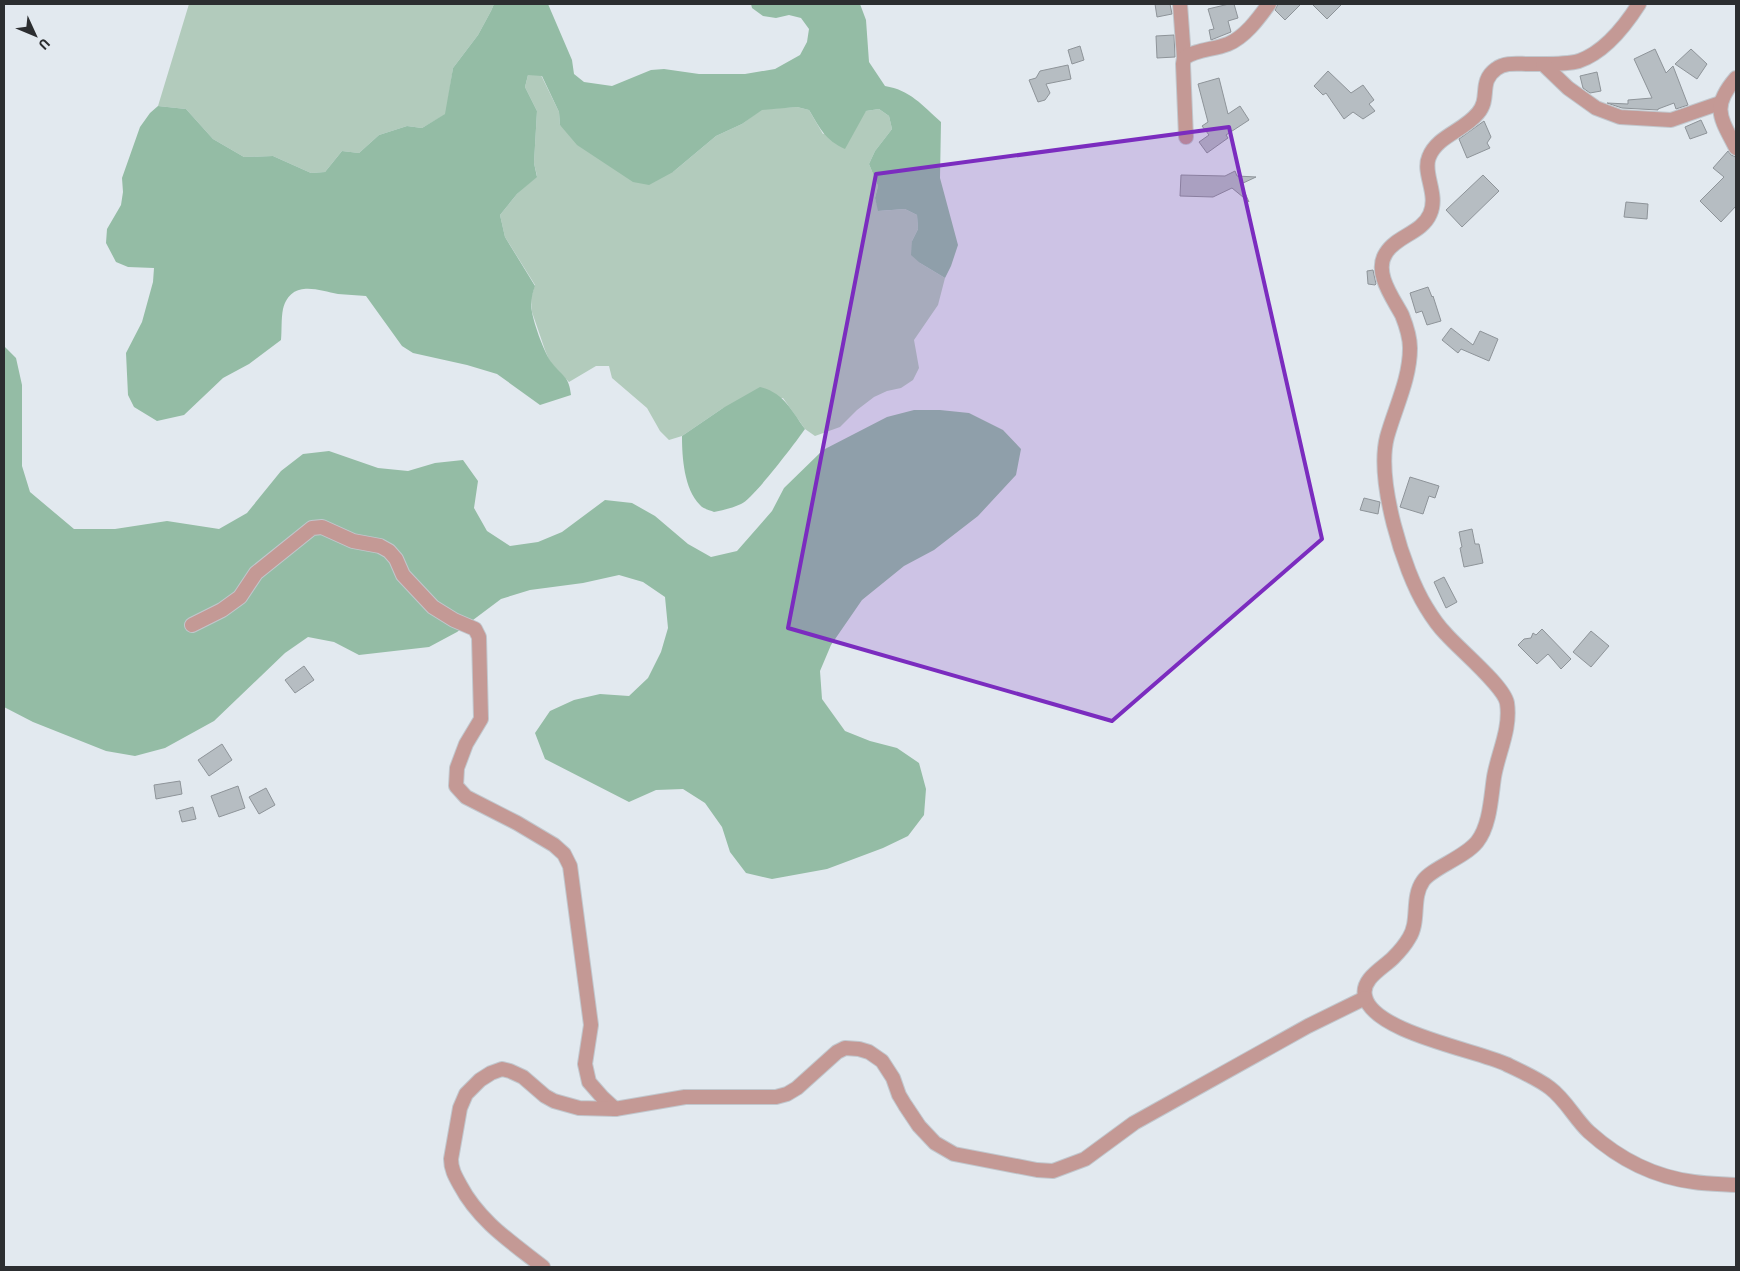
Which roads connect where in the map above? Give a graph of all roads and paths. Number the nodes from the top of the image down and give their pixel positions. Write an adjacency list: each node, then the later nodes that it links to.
1 (1180, 4): 4 (street)
2 (1269, 4): 4 (street)
3 (1639, 4): 5 (street)
4 (1184, 58): 8 (street)
5 (1542, 64): 7 (street); 11 (street)
6 (1736, 78): 7 (street)
7 (1720, 103): 9 (street)
8 (1186, 137)
9 (1736, 148)
10 (192, 625): 12 (street)
11 (1365, 998): 12 (street); 13 (street)
12 (615, 1109): 14 (street)
13 (1736, 1185)
14 (543, 1267)

